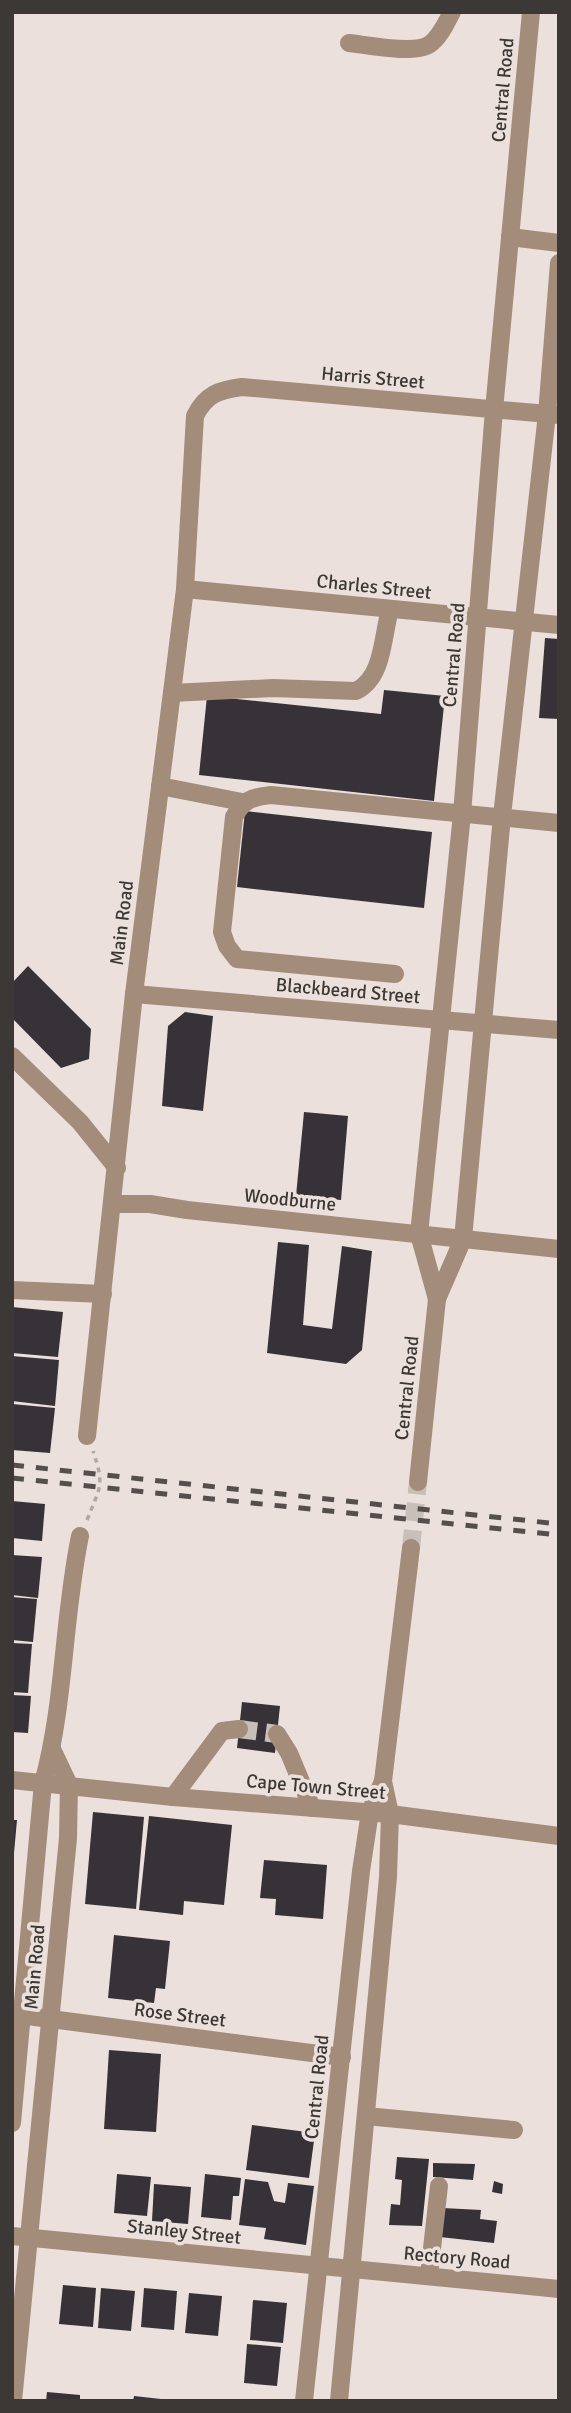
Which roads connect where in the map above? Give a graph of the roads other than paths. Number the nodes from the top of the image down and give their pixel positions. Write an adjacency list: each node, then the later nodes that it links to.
1 (452, 12): 3 (street)
2 (531, 12): 4 (street, Central Road)
3 (349, 43)
4 (510, 237): 5 (street); 7 (street, Central Road)
5 (559, 243)
6 (559, 263): 8 (street, Central Road)
7 (494, 410): 8 (street, Harris Street); 9 (street, Harris Street); 12 (street, Central Road)
8 (553, 414): 13 (street, Central Road)
9 (195, 416): 10 (street, Main Road)
10 (185, 589): 11 (street, Charles Street); 15 (street, Main Road)
11 (390, 610): 12 (street, Charles Street); 15 (street)
12 (478, 619): 13 (street, Charles Street); 18 (street, Central Road)
13 (523, 623): 14 (street, Charles Street); 19 (street, Central Road)
14 (559, 625)
15 (172, 693): 16 (street, Main Road)
16 (160, 786): 17 (street); 22 (street, Main Road)
17 (242, 802): 18 (street); 21 (street)
18 (462, 814): 19 (street); 23 (street, Central Road)
19 (502, 817): 20 (street); 24 (street, Central Road)
20 (559, 823)
21 (394, 974)
22 (134, 994): 23 (street, Blackbeard Street); 27 (street, Main Road)
23 (440, 1020): 24 (street, Blackbeard Street); 29 (street, Central Road)
24 (484, 1024): 25 (street, Blackbeard Street); 30 (street, Central Road)
25 (559, 1030)
26 (12, 1056): 27 (street)
27 (117, 1168): 28 (street, Main Road)
28 (113, 1204): 29 (street, Woodburne); 33 (street, Main Road)
29 (419, 1234): 30 (street, Woodburne); 34 (street, Central Road)
30 (463, 1239): 31 (street, Woodburne); 34 (street, Central Road)
31 (559, 1249)
32 (12, 1290): 33 (street)
33 (103, 1294): 35 (street, Main Road)
34 (437, 1299): 36 (street, Central Road)
35 (87, 1436)
36 (418, 1482)
37 (80, 1536): 41 (street, Main Road)
38 (411, 1549): 43 (street, Central Road)
39 (239, 1730): 46 (street)
40 (277, 1734): 47 (street)
41 (52, 1749): 44 (street, Main Road); 45 (street, Main Road)
42 (12, 1780): 44 (street, Cape Town Street)
43 (383, 1781): 48 (street, Central Road); 49 (street, Central Road)
44 (43, 1783): 45 (street, Cape Town Street); 51 (street, Main Road)
45 (69, 1785): 46 (street, Cape Town Street); 52 (street, Main Road)
46 (173, 1797): 47 (street, Cape Town Street)
47 (312, 1808): 48 (street, Cape Town Street)
48 (370, 1812): 49 (street, Cape Town Street); 53 (street, Central Road)
49 (390, 1814): 50 (street, Cape Town Street); 54 (street, Central Road)
50 (559, 1836)
51 (17, 2015): 52 (street, Rose Street); 55 (street, Main Road)
52 (52, 2020): 53 (street, Rose Street); 58 (street, Main Road)
53 (342, 2057): 59 (street, Central Road)
54 (366, 2116): 56 (street); 60 (street, Central Road)
55 (12, 2123)
56 (514, 2130)
57 (439, 2186): 61 (street)
58 (20, 2237): 59 (street, Stanley Street); 63 (street, Main Road)
59 (318, 2267): 60 (street, Stanley Street); 64 (street, Central Road)
60 (351, 2270): 61 (street, Rectory Road); 65 (street, Central Road)
61 (429, 2275): 62 (street, Rectory Road)
62 (559, 2289)
63 (13, 2401)
64 (304, 2401)
65 (339, 2401)

